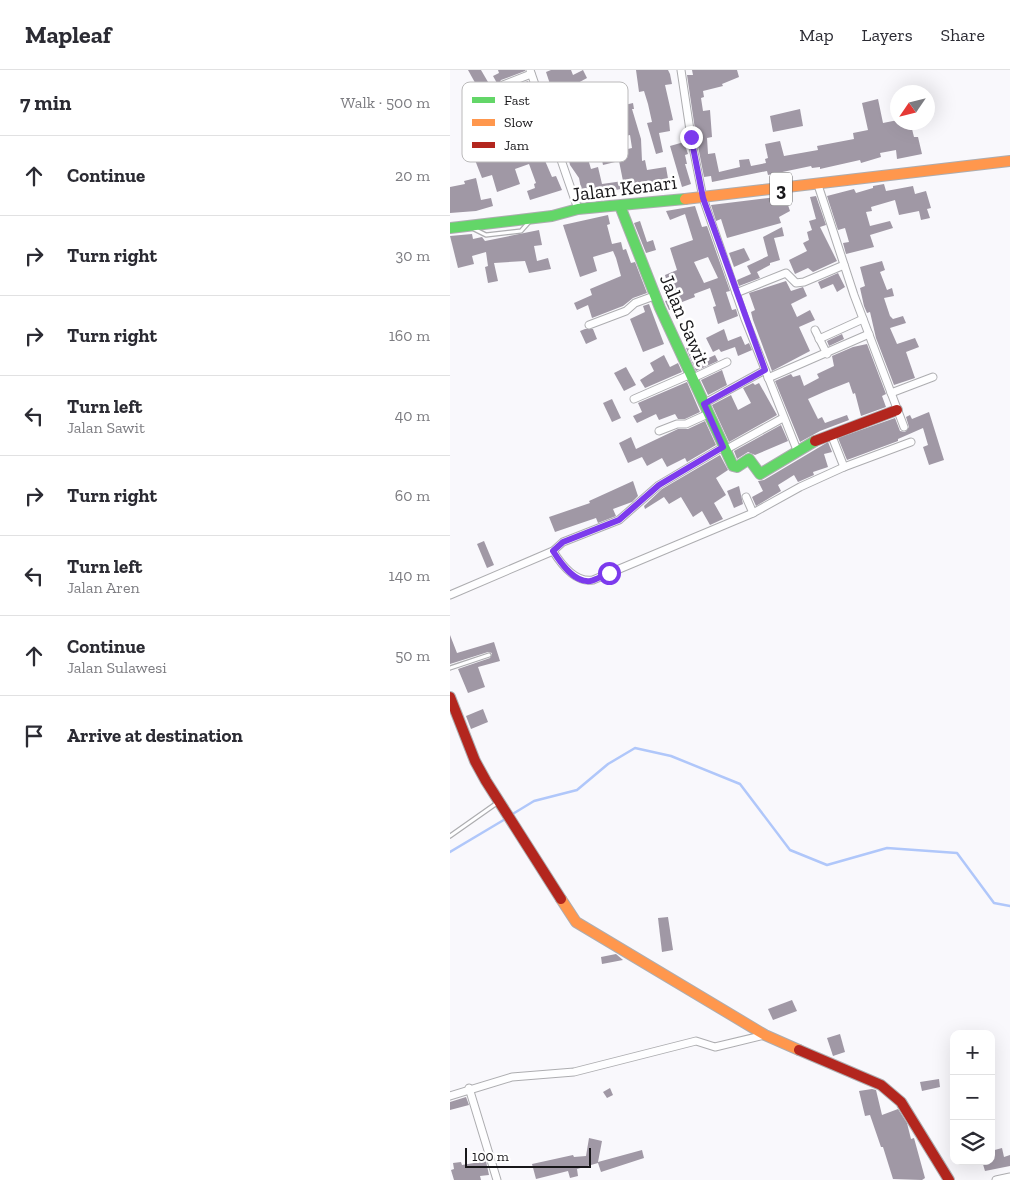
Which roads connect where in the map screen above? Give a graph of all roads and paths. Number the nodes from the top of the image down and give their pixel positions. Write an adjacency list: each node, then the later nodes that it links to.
1 (681, 70): 7 (street)
2 (531, 72): 3 (street)
3 (509, 82)
4 (1010, 161): 6 (main road, Jalan Kenari / 3)
5 (562, 162): 9 (street)
6 (818, 185): 7 (main road, Jalan Kenari / 3); 11 (street)
7 (703, 198): 8 (main road, Jalan Kenari / 3); 12 (street)
8 (620, 206): 9 (main road, Jalan Kenari / 3); 13 (main road, Jalan Sawit)
9 (578, 209): 10 (main road, Jalan Kenari / 3)
10 (450, 228)
11 (844, 265): 12 (street); 14 (street)
12 (736, 293): 21 (street)
13 (654, 296): 15 (street); 23 (main road, Jalan Sawit)
14 (863, 319): 17 (street); 18 (street)
15 (589, 326)
16 (815, 330): 18 (street)
17 (869, 334): 19 (street); 25 (street)
18 (819, 339): 19 (street)
19 (827, 354): 24 (street)
20 (727, 362): 23 (street)
21 (765, 370): 24 (street); 27 (street)
22 (933, 376): 25 (street)
23 (690, 377): 26 (street); 27 (main road, Jalan Sawit)
24 (768, 378): 29 (street)
25 (890, 393): 28 (street)
26 (634, 399)
27 (706, 409): 31 (street); 34 (main road, Jalan Sawit)
28 (897, 410): 30 (street); 32 (main road)
29 (783, 418): 34 (street); 35 (street)
30 (904, 427)
31 (659, 431)
32 (831, 434): 35 (main road); 36 (street)
33 (911, 442): 36 (street)
34 (724, 448): 35 (main road); 39 (street)
35 (797, 450)
36 (844, 467): 38 (street)
37 (746, 497): 38 (street)
38 (753, 513): 39 (street)
39 (554, 550): 40 (street)
40 (450, 595)
41 (489, 655): 42 (lane)
42 (450, 668)
43 (450, 697): 44 (main road)
44 (500, 804): 45 (lane); 46 (main road)
45 (450, 836)
46 (765, 1035): 47 (street); 51 (main road)
47 (469, 1088): 48 (street); 50 (street)
48 (450, 1096)
49 (1010, 1177): 52 (street)
50 (497, 1180)
51 (949, 1180)
52 (996, 1180)

